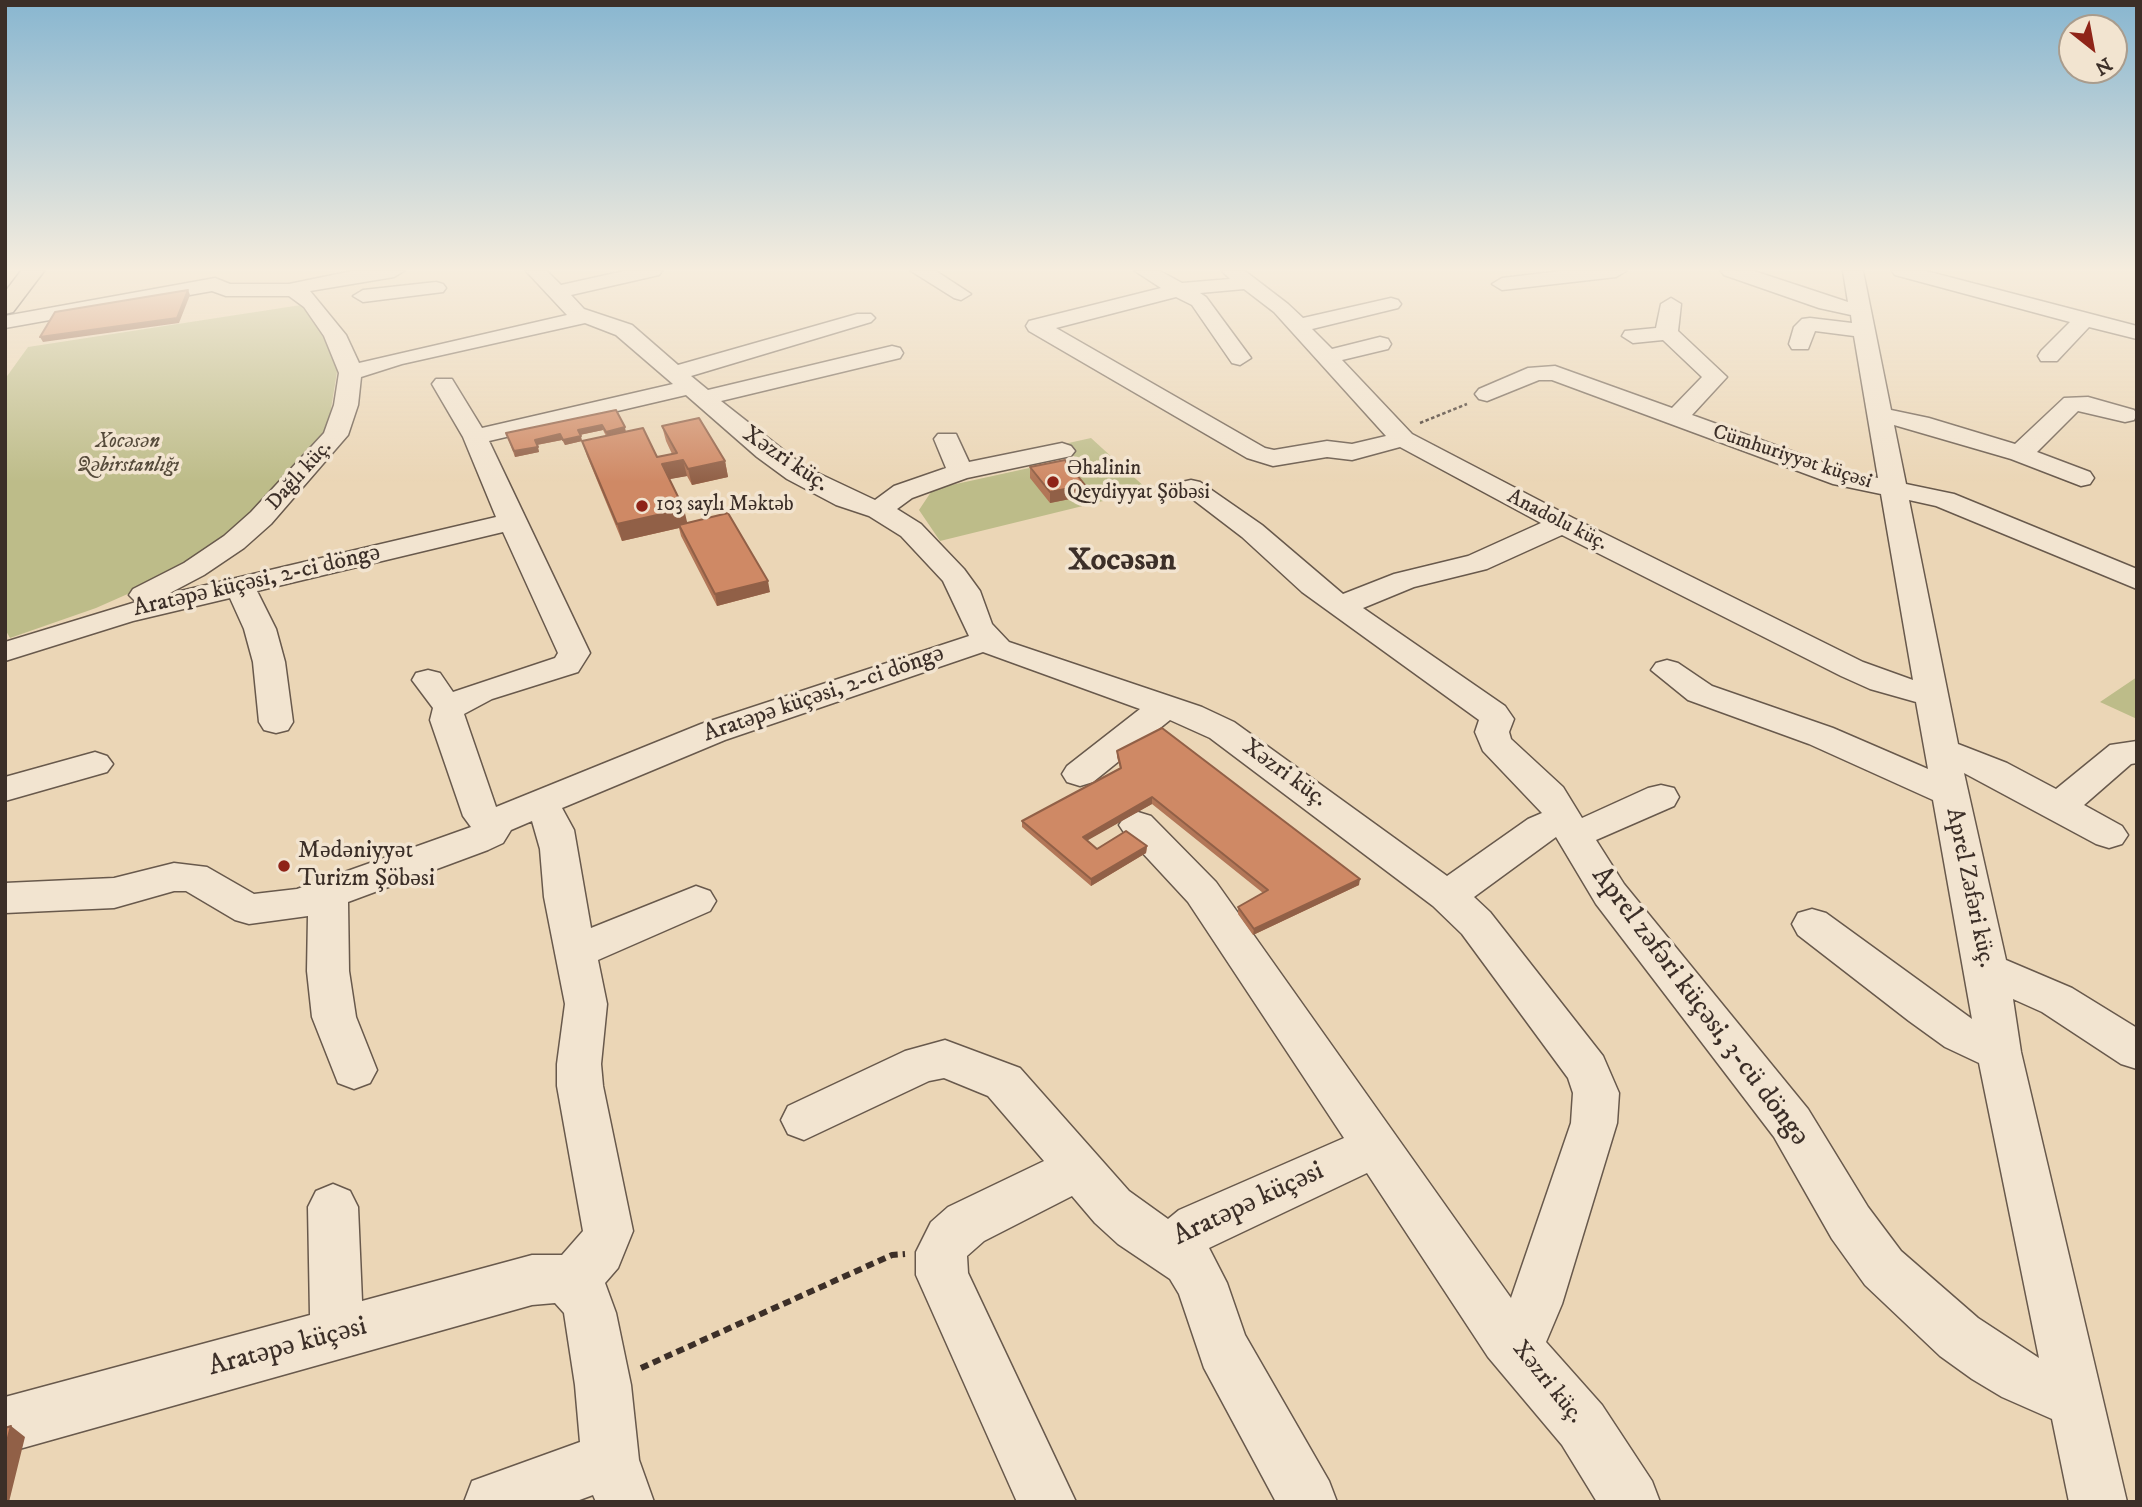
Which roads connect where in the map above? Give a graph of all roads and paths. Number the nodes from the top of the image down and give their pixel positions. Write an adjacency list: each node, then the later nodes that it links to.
1 (338, 341): 16 (street, Dağlı küç.)
2 (483, 341): 16 (street)
3 (637, 341): 18 (street, Xəzri küç.)
4 (804, 341): 18 (street)
5 (1063, 341): 23 (street)
6 (1228, 341): 15 (street)
7 (1312, 341): 14 (street, Anadolu küç.)
8 (1677, 341): 22 (street)
9 (1867, 341): 20 (street, Aprel Zəfəri küç.)
10 (2063, 341): 13 (street)
11 (1380, 344): 14 (street)
12 (892, 353): 18 (street)
13 (2049, 356)
14 (1327, 357): 23 (street, Anadolu küç.)
15 (1240, 359)
16 (350, 373): 38 (street, Dağlı küç.)
17 (444, 384): 24 (street)
18 (687, 387): 24 (street); 32 (street, Xəzri küç.)
19 (1487, 394): 22 (street, Cümhuriyyət küçəsi); 23 (path)
20 (1880, 415): 27 (street); 31 (street, Aprel Zəfəri küç.)
21 (2125, 415): 27 (street)
22 (1676, 418): 31 (street, Cümhuriyyət küçəsi)
23 (1398, 434): 34 (street, Anadolu küç.)
24 (475, 438): 33 (street)
25 (947, 439): 28 (street)
26 (1062, 451): 28 (street)
27 (2020, 454): 29 (street)
28 (960, 472): 32 (street)
29 (2081, 478)
30 (1191, 488): 37 (street, Aprel zəfəri küçəsi, 3-cü döngə)
31 (1895, 489): 35 (street, Cümhuriyyət küçəsi); 43 (street, Aprel Zəfəri küç.)
32 (879, 510): 39 (street, Xəzri küç.)
33 (512, 522): 36 (street, Aratəpə küçəsi, 2-ci döngə); 44 (street)
34 (1563, 524): 37 (street); 43 (street, Anadolu küç.)
35 (2137, 580)
36 (239, 585): 38 (street, Aratəpə küçəsi, 2-ci döngə); 46 (street)
37 (1341, 606): 58 (street, Aprel zəfəri küçəsi, 3-cü döngə)
38 (123, 614): 40 (street, Aratəpə küçəsi, 2-ci döngə)
39 (991, 639): 45 (street, Xəzri küç.); 54 (street, Aratəpə küçəsi, 2-ci döngə)
40 (5, 652)
41 (1667, 670): 52 (street)
42 (428, 680): 44 (street)
43 (1932, 696): 47 (street, Aprel Zəfəri küç.)
44 (453, 705): 56 (street)
45 (1165, 707): 50 (street); 61 (street, Xəzri küç.)
46 (276, 722)
47 (1942, 751): 52 (street, Aprel Zəfəri küç.); 55 (street)
48 (2136, 751): 55 (street)
49 (96, 764): 51 (street)
50 (1080, 774)
51 (5, 789)
52 (1950, 793): 66 (street, Aprel Zəfəri küç.)
53 (1661, 797): 58 (street)
54 (541, 803): 56 (street, Aratəpə küçəsi, 2-ci döngə); 65 (street)
55 (2058, 807): 59 (street)
56 (497, 821): 60 (street, Aratəpə küçəsi, 2-ci döngə)
57 (1138, 825): 71 (street)
58 (1568, 826): 61 (street); 80 (street, Aprel zəfəri küçəsi, 3-cü döngə)
59 (2109, 835)
60 (328, 894): 62 (street, Aratəpə küçəsi, 2-ci döngə); 69 (street)
61 (1447, 896): 78 (street, Xəzri küç.)
62 (5, 898)
63 (696, 901): 65 (street)
64 (1812, 924): 68 (street)
65 (576, 952): 76 (street)
66 (1987, 970): 67 (street); 68 (street, Aprel Zəfəri küç.)
67 (2137, 1051)
68 (1999, 1052): 80 (street, Aprel Zəfəri küç.)
69 (354, 1070)
70 (804, 1120): 72 (street, Aratəpə küçəsi)
71 (1376, 1146): 74 (street, Aratəpə küçəsi); 78 (street)
72 (1079, 1168): 74 (street, Aratəpə küçəsi); 75 (street)
73 (333, 1207): 77 (street)
74 (1170, 1248): 85 (street)
75 (941, 1252): 79 (path); 84 (street)
76 (571, 1283): 77 (street, Aratəpə küçəsi); 79 (street)
77 (337, 1335): 81 (street, Aratəpə küçəsi)
78 (1507, 1338): 86 (street, Xəzri küç.)
79 (603, 1385): 82 (street)
80 (2073, 1400): 87 (street, Aprel Zəfəri küç.)
81 (5, 1425)
82 (618, 1481): 83 (street)
83 (493, 1502)
84 (1047, 1502)
85 (1308, 1502)
86 (1631, 1502)
87 (2098, 1502)

